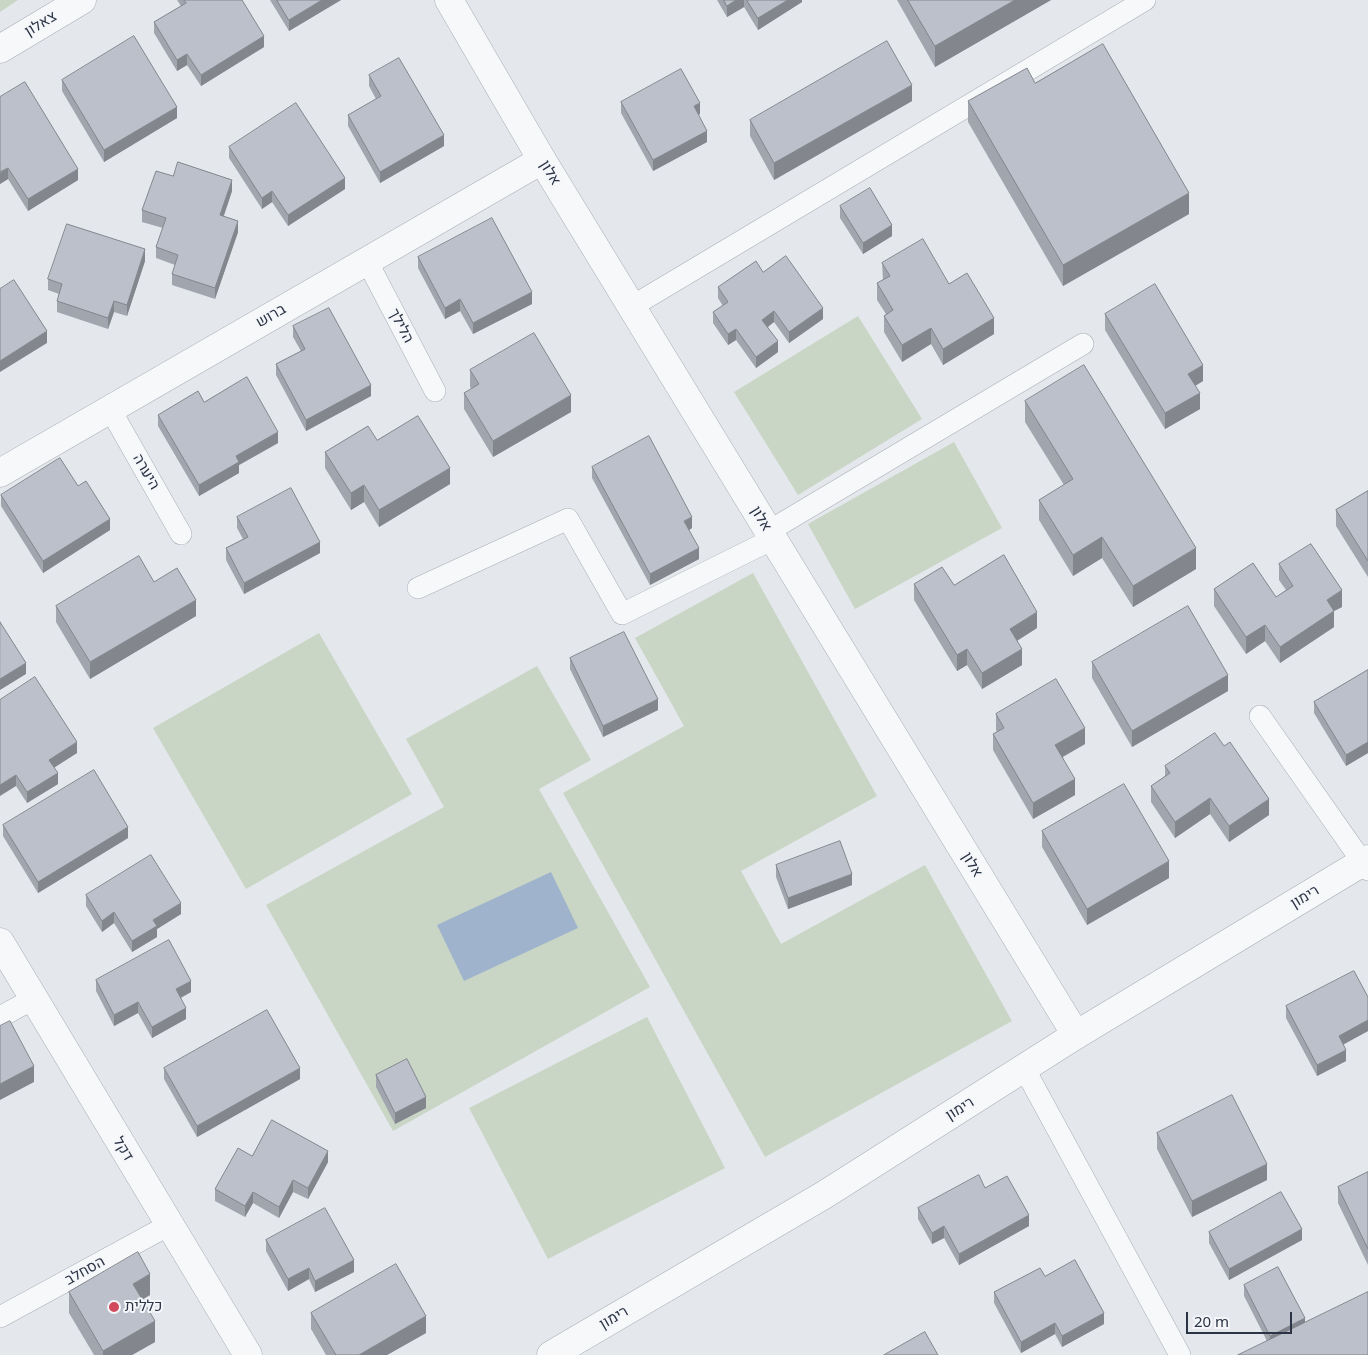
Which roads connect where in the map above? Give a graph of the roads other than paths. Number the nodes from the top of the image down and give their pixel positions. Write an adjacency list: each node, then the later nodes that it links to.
1 (82, 0): 4 (street, צאלון)
2 (449, 0): 5 (street, אלון)
3 (1146, 0): 7 (lane)
4 (0, 49)
5 (542, 160): 6 (street, ברוש); 7 (street, אלון)
6 (367, 261): 9 (lane, הלילך); 10 (street, ברוש)
7 (631, 307): 13 (street, אלון)
8 (1083, 344): 13 (lane)
9 (435, 391)
10 (110, 409): 11 (street, ברוש); 12 (lane, היערה)
11 (0, 473)
12 (182, 534)
13 (771, 535): 14 (lane); 20 (street, אלון)
14 (418, 588)
15 (1260, 716): 16 (lane)
16 (1366, 863): 20 (street, רימון)
17 (0, 942): 18 (street, דקל)
18 (33, 999): 19 (lane); 22 (street, דקל)
19 (0, 1017)
20 (1076, 1035): 21 (street, רימון)
21 (1024, 1068): 25 (street, רימון); 26 (lane)
22 (169, 1225): 23 (lane, הסחלב); 24 (street, דקל)
23 (0, 1317)
24 (248, 1355)
25 (550, 1355)
26 (1180, 1355)

